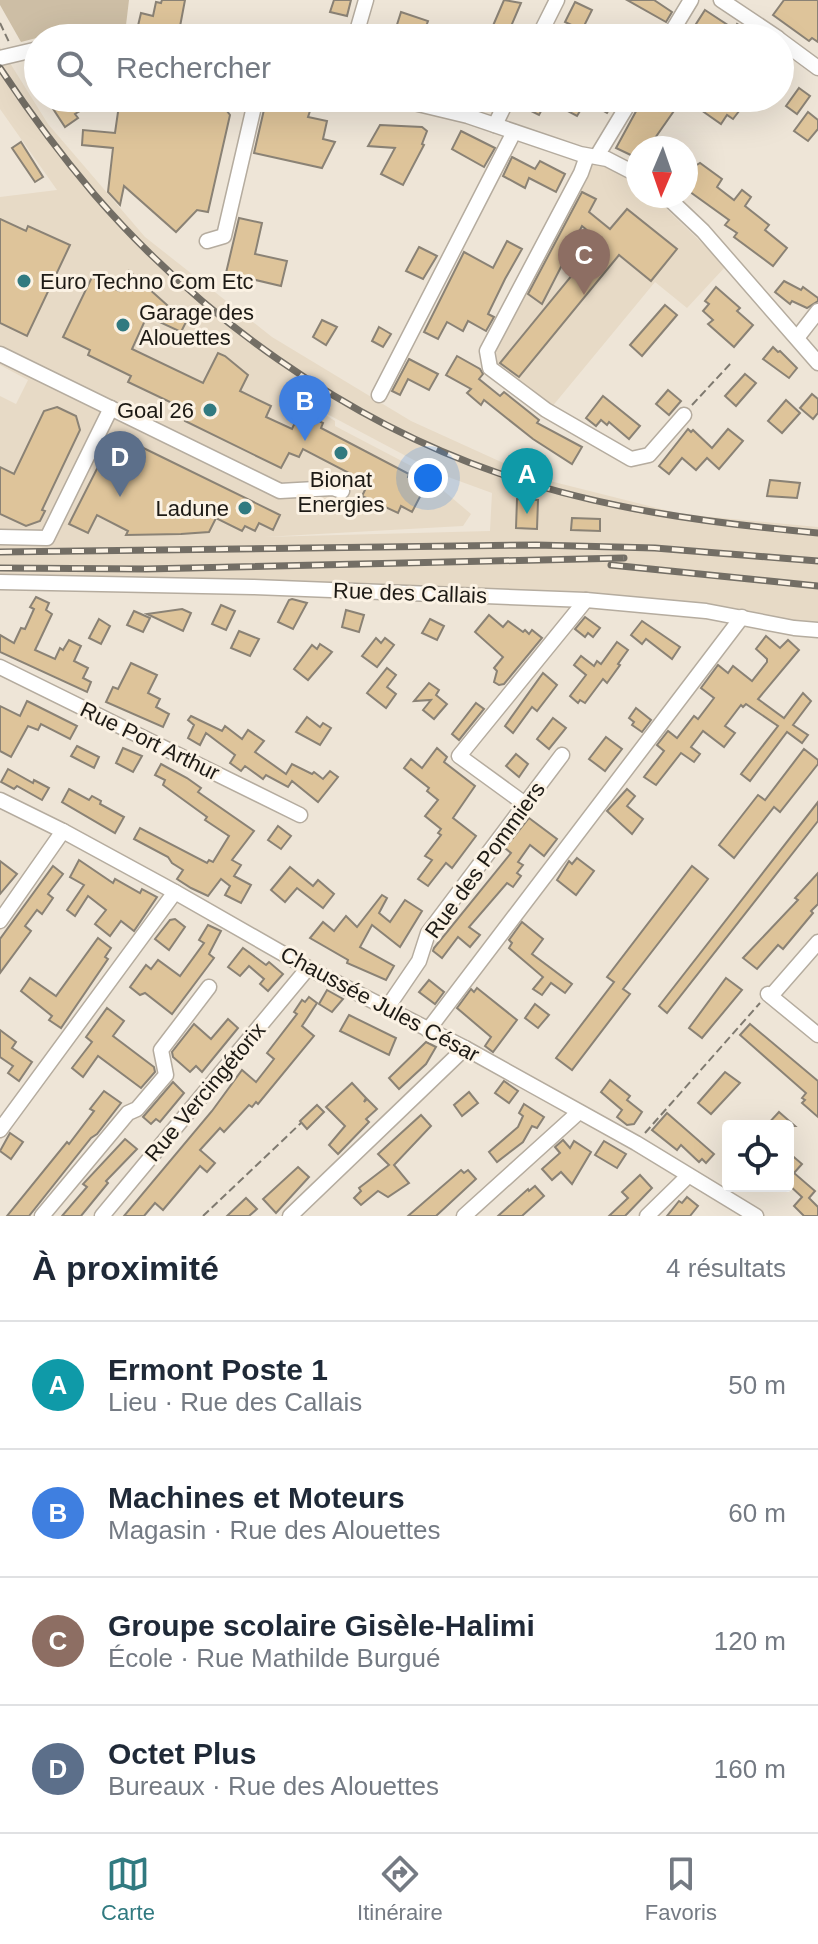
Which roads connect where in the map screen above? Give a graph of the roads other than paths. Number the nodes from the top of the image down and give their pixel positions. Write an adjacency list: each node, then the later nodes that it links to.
1 (366, 0): 5 (street)
2 (557, 0): 6 (street)
3 (691, 0): 7 (street)
4 (721, 0): 8 (street)
5 (359, 24)
6 (545, 24)
7 (676, 24)
8 (757, 24)
9 (794, 50): 10 (street)
10 (818, 68)
11 (253, 112): 20 (street)
12 (446, 112): 15 (street)
13 (501, 112): 15 (street)
14 (622, 112): 17 (street)
15 (495, 125): 16 (street)
16 (514, 132): 17 (street); 25 (street)
17 (592, 156): 18 (street); 27 (street)
18 (626, 170)
19 (679, 208): 22 (street)
20 (207, 241)
21 (818, 311): 22 (street)
22 (797, 338): 24 (street)
23 (0, 354): 26 (street)
24 (818, 363)
25 (379, 395)
26 (111, 408): 28 (street); 29 (street)
27 (684, 415)
28 (342, 491)
29 (0, 537)
30 (0, 582): 31 (street, Rue des Callais)
31 (586, 600): 32 (street, Rue des Callais); 37 (street)
32 (742, 617): 33 (street, Rue des Callais); 46 (street)
33 (818, 630)
34 (0, 667): 38 (street, Rue Port Arthur)
35 (562, 755): 37 (street, Rue des Pommiers)
36 (0, 800): 39 (street, Chaussée Jules César)
37 (525, 804): 45 (street, Rue des Pommiers)
38 (300, 815)
39 (63, 831): 40 (street, Chaussée Jules César); 41 (street)
40 (175, 892): 43 (street, Chaussée Jules César); 50 (street)
41 (0, 921)
42 (818, 942): 47 (street)
43 (308, 968): 45 (street, Chaussée Jules César); 53 (street, Rue Vercingétorix)
44 (209, 987): 52 (street)
45 (387, 1008): 46 (street, Chaussée Jules César)
46 (428, 1030): 48 (street, Chaussée Jules César)
47 (818, 1035)
48 (465, 1048): 49 (street, Chaussée Jules César); 54 (street)
49 (579, 1112): 51 (street, Chaussée Jules César); 55 (street)
50 (0, 1130)
51 (688, 1176): 56 (street); 57 (street, Chaussée Jules César)
52 (42, 1216)
53 (102, 1216)
54 (290, 1216)
55 (464, 1216)
56 (647, 1216)
57 (756, 1216)

